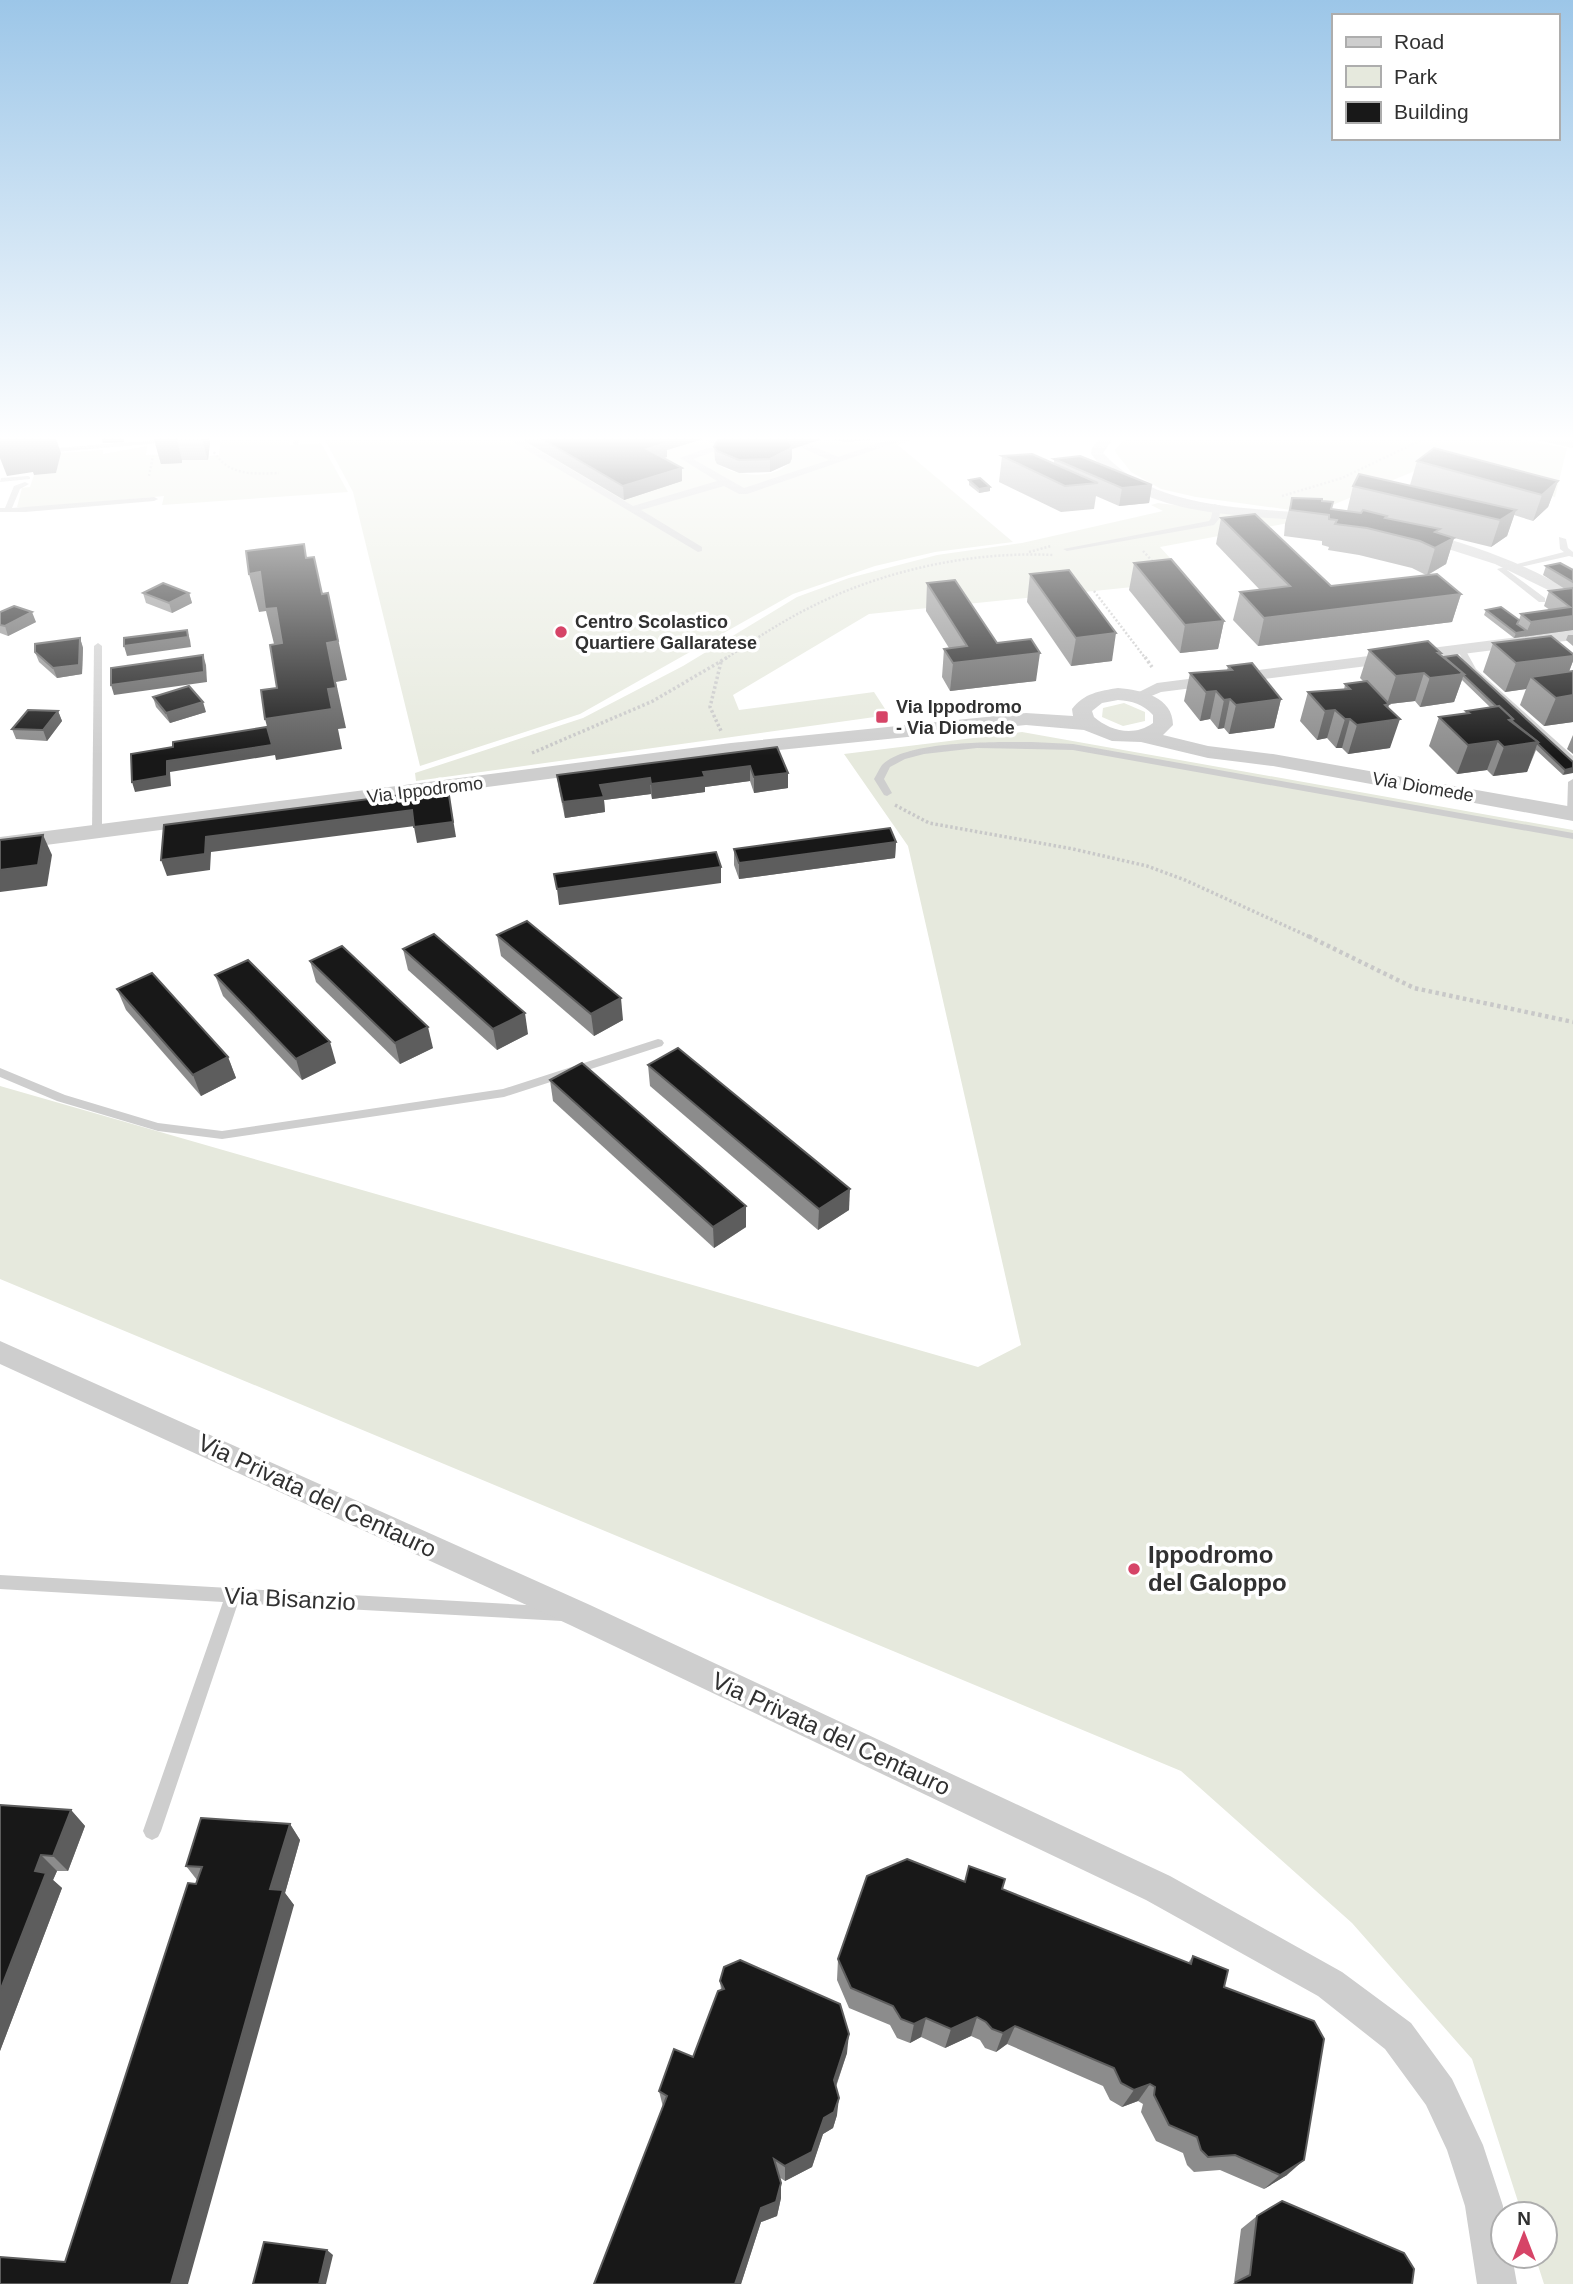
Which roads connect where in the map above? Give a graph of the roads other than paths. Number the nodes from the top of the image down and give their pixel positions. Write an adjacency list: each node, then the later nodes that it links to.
1 (686, 543): 5 (street)
2 (1103, 543): 4 (lane)
3 (1447, 543): 7 (street)
4 (1067, 549)
5 (698, 550)
6 (1571, 554): 7 (lane)
7 (1514, 565): 8 (street); 9 (lane)
8 (1573, 598)
9 (1542, 600)
10 (1573, 635): 13 (street)
11 (98, 646): 22 (lane)
12 (1463, 653): 18 (lane)
13 (1137, 697): 14 (street); 15 (street)
14 (1087, 715): 16 (street, Via Diomede); 22 (street, Via Ippodromo)
15 (1163, 725): 16 (street); 17 (street, Via Diomede)
16 (1141, 736): 17 (street, Via Diomede)
17 (1273, 760): 21 (street, Via Diomede)
18 (1573, 761)
19 (1573, 782): 21 (lane)
20 (887, 793): 23 (lane)
21 (1573, 814)
22 (97, 832): 24 (street, Via Ippodromo)
23 (1573, 836)
24 (0, 844)
25 (658, 1043): 26 (lane)
26 (0, 1072)
27 (0, 1352): 30 (street, Via Privata del Centauro)
28 (0, 1582): 29 (lane, Via Bisanzio)
29 (233, 1595): 30 (lane, Via Bisanzio); 31 (lane)
30 (579, 1615): 32 (street, Via Privata del Centauro)
31 (152, 1831)
32 (1497, 2284)

